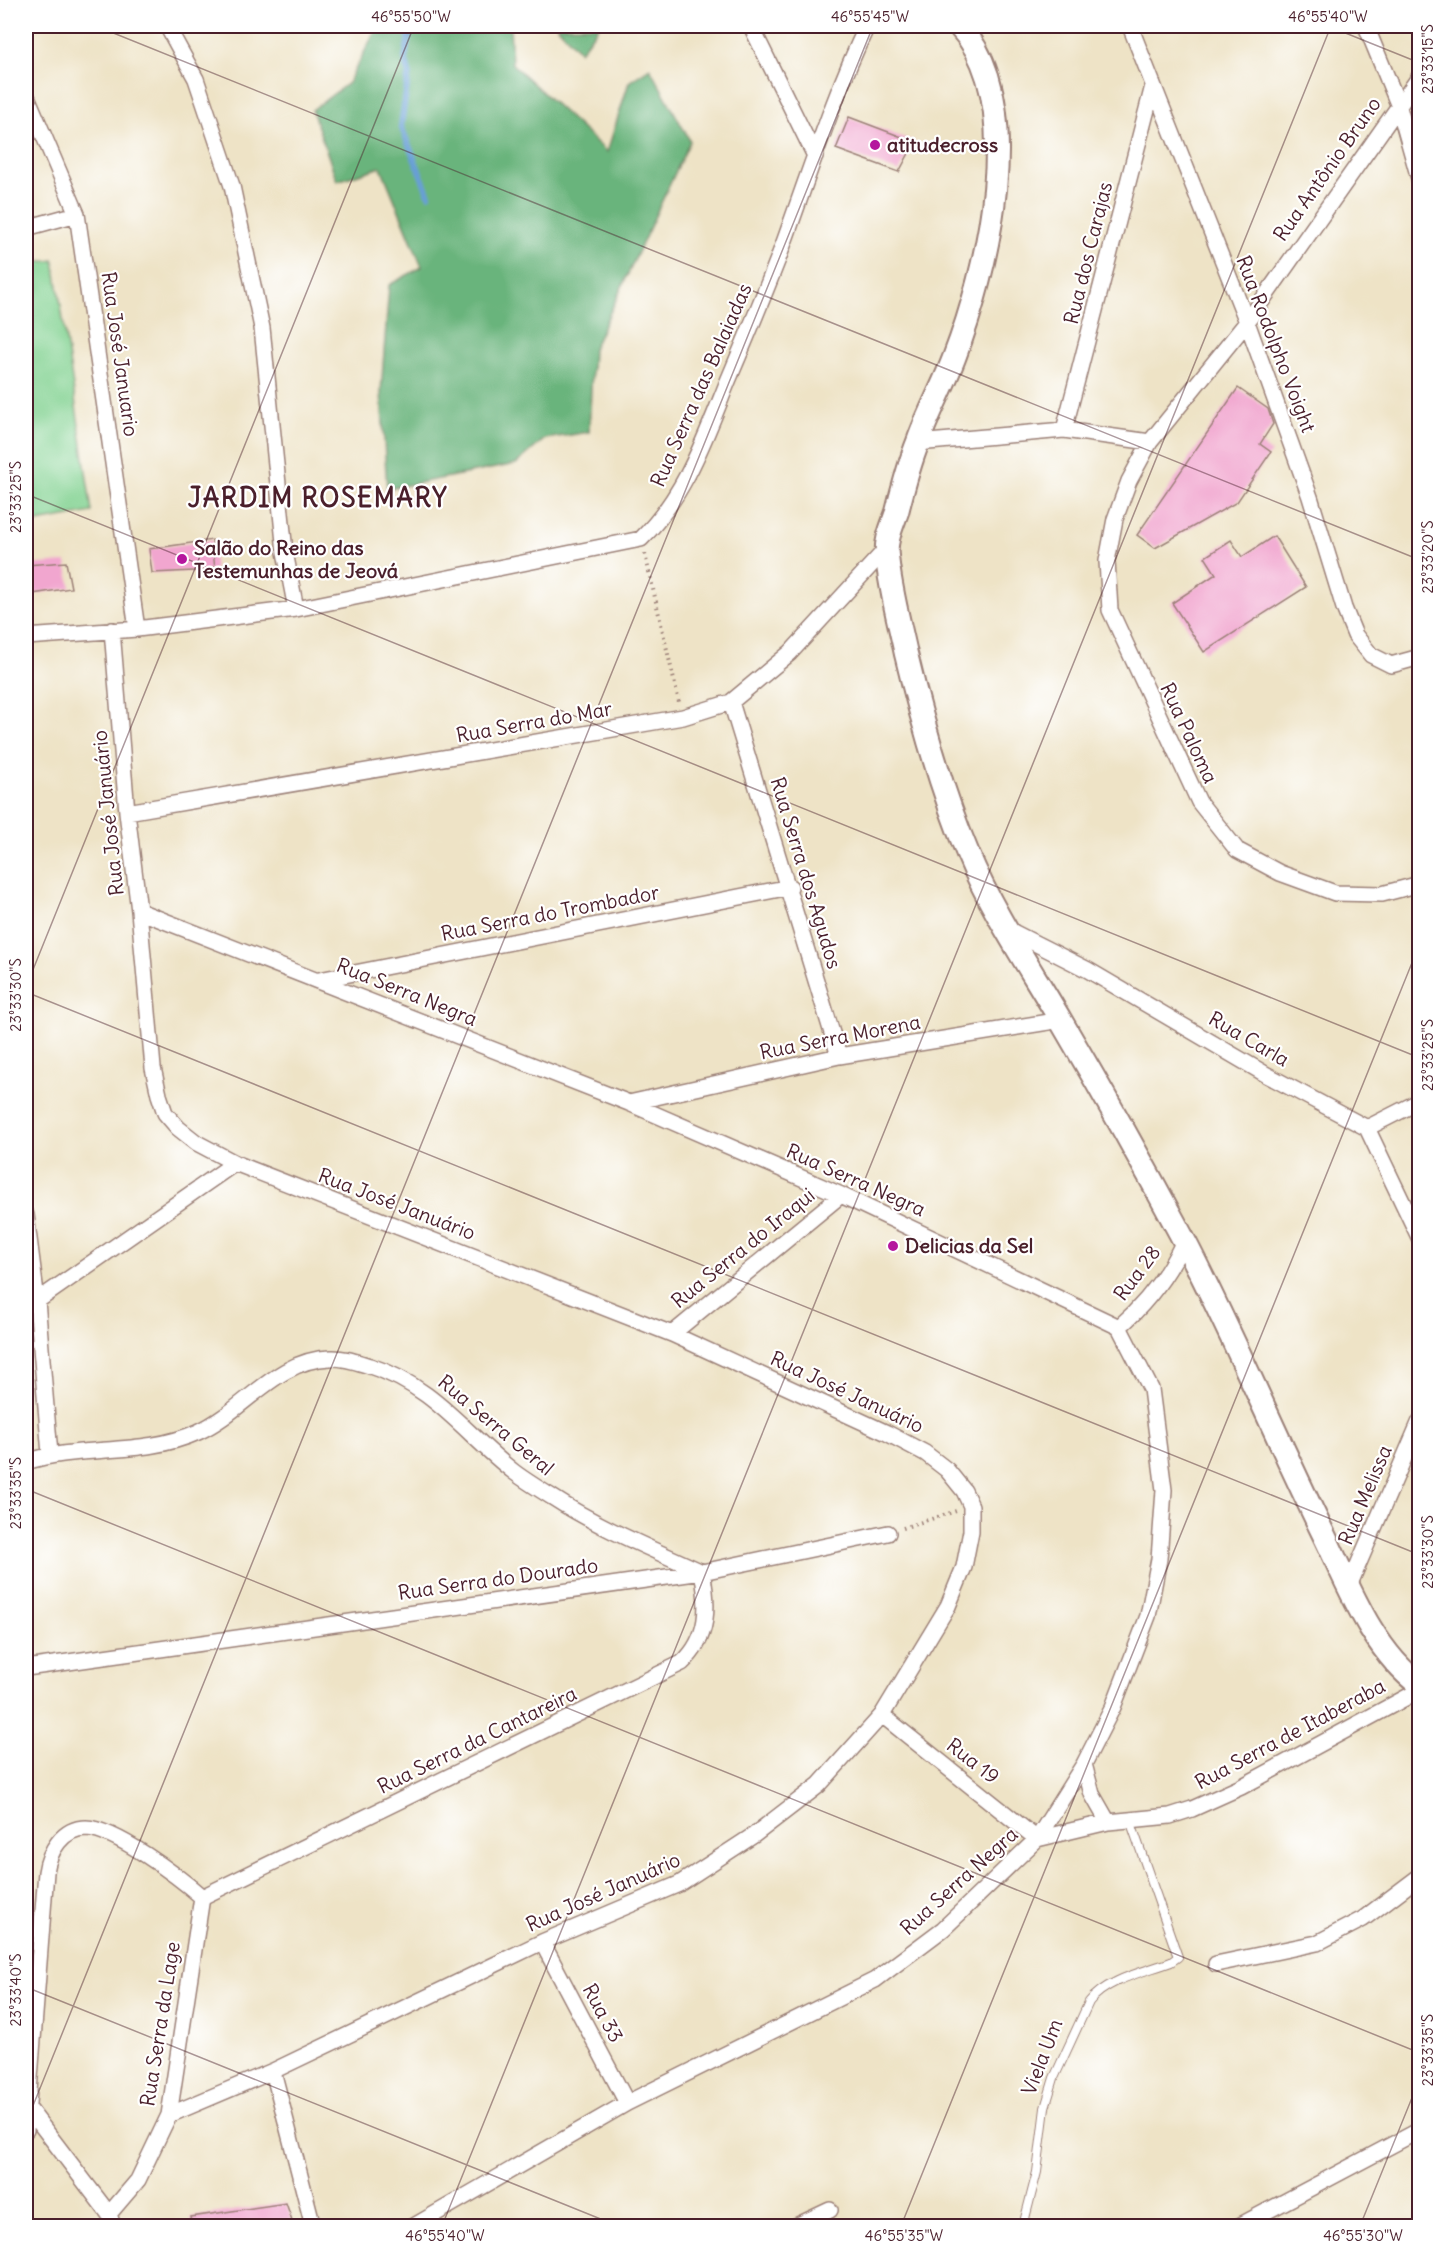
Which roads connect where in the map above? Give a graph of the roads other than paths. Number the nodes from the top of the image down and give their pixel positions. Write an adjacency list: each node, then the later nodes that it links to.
1 (167, 26): 20 (street)
2 (751, 26): 11 (street)
3 (867, 26): 11 (street, Rua Serra das Balaiadas)
4 (959, 26): 18 (street)
5 (1130, 26): 8 (street, Rua Rodolpho Voight)
6 (1366, 26): 10 (street)
7 (1419, 76): 10 (street, Rua Antônio Bruno)
8 (1153, 86): 15 (street, Rua Rodolpho Voight); 16 (street, Rua dos Carajas)
9 (26, 94): 13 (street, Rua José Januario)
10 (1398, 104): 12 (street); 15 (street, Rua Antônio Bruno)
11 (814, 156): 20 (street, Rua Serra das Balaiadas)
12 (1419, 182)
13 (77, 214): 14 (street); 21 (street, Rua José Januario)
14 (26, 228)
15 (1247, 322): 17 (street, Rua Antônio Bruno); 24 (street, Rua Rodolpho Voight)
16 (1064, 430): 17 (street); 18 (street)
17 (1150, 442): 27 (street, Rua Paloma)
18 (917, 443): 19 (street)
19 (886, 549): 25 (street, Rua Serra do Mar); 30 (street)
20 (296, 609): 21 (street)
21 (137, 629): 22 (street)
22 (112, 630): 23 (street); 26 (street, Rua José Januário)
23 (26, 637)
24 (1419, 657)
25 (731, 702): 26 (street, Rua Serra do Mar); 28 (street, Rua Serra dos Agudos)
26 (127, 812): 29 (street, Rua José Januário)
27 (1419, 884)
28 (790, 887): 31 (street, Rua Serra do Trombador); 33 (street, Rua Serra dos Agudos)
29 (139, 910): 31 (street, Rua Serra Negra); 37 (street, Rua José Januário)
30 (1002, 926): 32 (street); 36 (street, Rua Carla)
31 (319, 980): 35 (street, Rua Serra Negra)
32 (1060, 1020): 33 (street, Rua Serra Morena); 41 (street)
33 (839, 1056): 35 (street, Rua Serra Morena)
34 (1419, 1101): 36 (street)
35 (629, 1103): 38 (street, Rua Serra Negra)
36 (1367, 1128): 40 (street)
37 (235, 1163): 42 (street); 44 (street, Rua José Januário)
38 (841, 1195): 43 (street, Rua Serra Negra); 44 (street, Rua Serra do Iraqui)
39 (26, 1215): 42 (street)
40 (1419, 1239)
41 (1184, 1241): 43 (street, Rua 28); 50 (street)
42 (37, 1301): 46 (street)
43 (1119, 1327): 54 (street, Rua Serra Negra)
44 (672, 1334): 53 (street, Rua José Januário)
45 (1419, 1421): 50 (street, Rua Melissa)
46 (50, 1454): 47 (street, Rua Serra Geral); 49 (street, Rua Serra Geral)
47 (26, 1462)
48 (888, 1533): 49 (street, Rua Serra do Dourado)
49 (702, 1572): 51 (street, Rua Serra do Dourado); 59 (street, Rua Serra da Cantareira)
50 (1349, 1586): 52 (street)
51 (26, 1668)
52 (1419, 1687): 55 (street, Rua Serra de Itaberaba)
53 (882, 1716): 57 (street, Rua 19); 60 (street, Rua José Januário)
54 (1084, 1764): 56 (street); 57 (street, Rua Serra Negra)
55 (1130, 1820): 56 (street, Rua Serra de Itaberaba); 73 (lane, Viela Um)
56 (1108, 1822): 57 (street, Rua Serra de Itaberaba)
57 (1037, 1839): 63 (street, Rua Serra Negra)
58 (1419, 1876): 61 (street)
59 (202, 1898): 64 (street); 65 (street, Rua Serra da Lage)
60 (542, 1942): 62 (street, Rua José Januário); 63 (street, Rua 33)
61 (1216, 1964)
62 (273, 2071): 65 (street, Rua José Januário); 70 (street)
63 (627, 2103): 71 (street)
64 (27, 2108): 66 (street); 69 (street)
65 (169, 2115): 69 (street, Rua Serra da Lage)
66 (26, 2130)
67 (1419, 2130): 74 (street)
68 (830, 2210): 72 (street)
69 (111, 2220)
70 (313, 2226)
71 (414, 2226)
72 (796, 2226)
73 (1023, 2226)
74 (1239, 2226)

